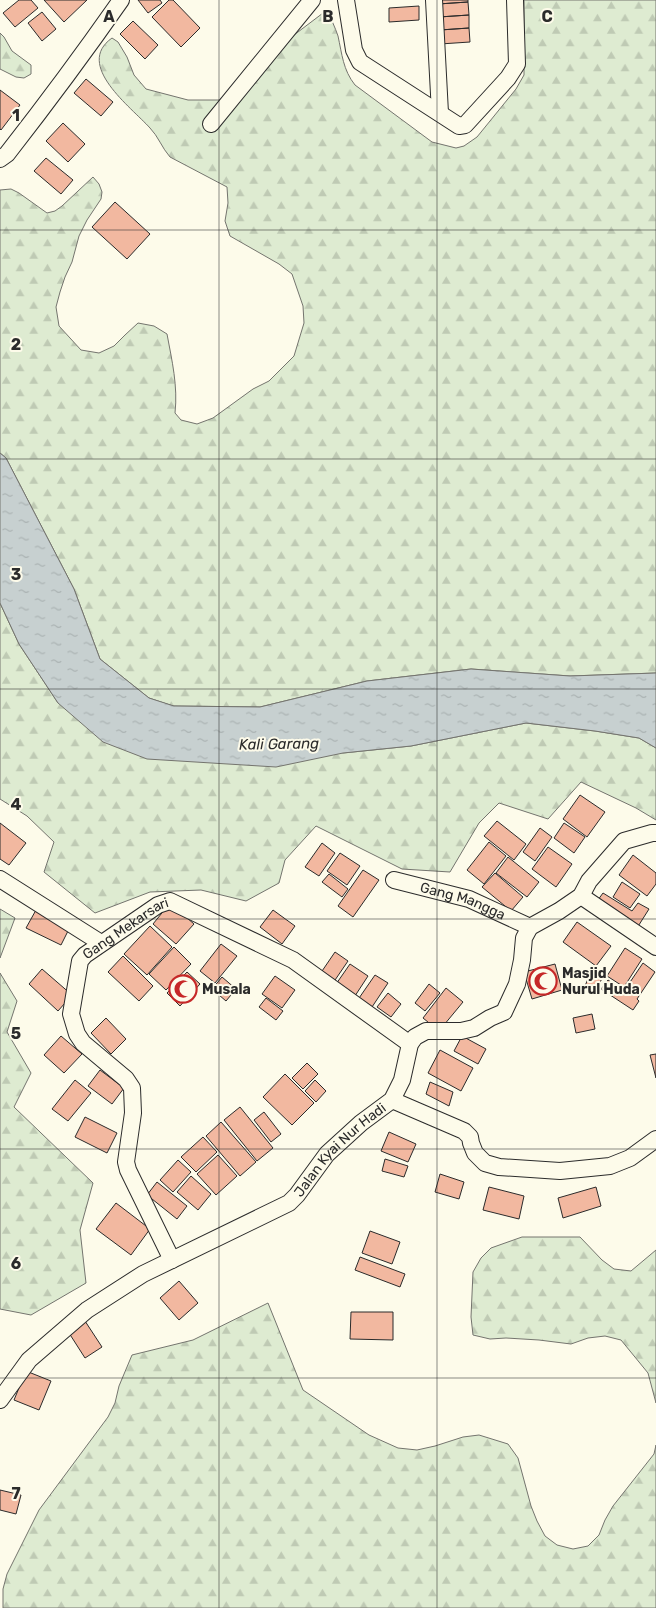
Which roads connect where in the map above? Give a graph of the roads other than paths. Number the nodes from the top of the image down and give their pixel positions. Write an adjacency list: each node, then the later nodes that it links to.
1 (121, 0): 8 (street)
2 (312, 0): 7 (street)
3 (346, 0): 6 (street)
4 (434, 0): 6 (street)
5 (515, 0): 6 (street)
6 (440, 113)
7 (211, 124)
8 (0, 159)
9 (656, 833): 12 (street)
10 (0, 879): 14 (street)
11 (394, 880): 13 (street, Gang Mangga)
12 (581, 896): 13 (street); 15 (street)
13 (530, 927): 16 (street)
14 (101, 943): 16 (street, Gang Mekarsari); 19 (street, Gang Mekarsari)
15 (656, 946)
16 (410, 1044): 17 (street, Jalan Kyai Nur Hadi)
17 (392, 1100): 18 (street); 19 (street, Jalan Kyai Nur Hadi)
18 (656, 1138)
19 (172, 1260): 20 (street, Jalan Kyai Nur Hadi)
20 (0, 1400)

